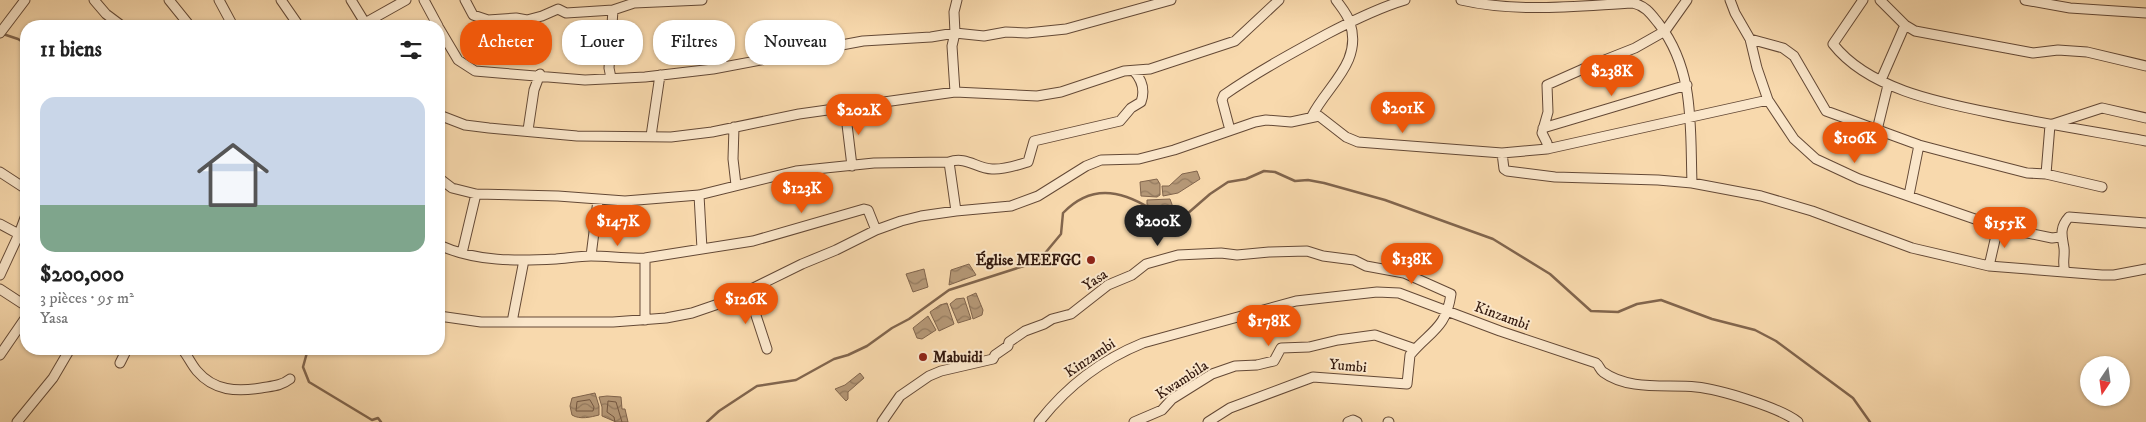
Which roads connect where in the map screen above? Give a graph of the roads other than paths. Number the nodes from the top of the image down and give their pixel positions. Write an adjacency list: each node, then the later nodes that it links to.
1 (26, 0): 35 (street)
2 (94, 0): 26 (street)
3 (169, 0): 27 (street)
4 (219, 0): 28 (street)
5 (281, 0): 29 (street)
6 (351, 0): 30 (street)
7 (406, 0): 31 (street)
8 (424, 0): 32 (street)
9 (464, 0): 24 (street)
10 (686, 0): 11 (street); 24 (street)
11 (702, 0)
12 (958, 0): 37 (street)
13 (1171, 0): 37 (street)
14 (1279, 0): 41 (street)
15 (1336, 0): 33 (street)
16 (1405, 0): 33 (street)
17 (1461, 0): 23 (street)
18 (1687, 0): 36 (street)
19 (1730, 0): 39 (street)
20 (1862, 0): 45 (street)
21 (1880, 0): 34 (street)
22 (2025, 0): 25 (street)
23 (1489, 3): 36 (street)
24 (612, 10): 44 (street)
25 (2146, 14)
26 (114, 20)
27 (185, 20)
28 (230, 20)
29 (295, 20)
30 (364, 20)
31 (374, 20)
32 (434, 20)
33 (1350, 23): 50 (street); 58 (street)
34 (1905, 25): 40 (street); 45 (street)
35 (1, 31)
36 (1665, 32): 46 (street); 56 (street)
37 (954, 33): 43 (street); 47 (street)
38 (445, 39): 42 (street)
39 (1750, 39): 48 (street); 59 (street)
40 (2146, 66)
41 (1134, 71): 47 (street); 65 (street)
42 (540, 74): 44 (street); 57 (street)
43 (660, 75): 44 (street); 60 (street)
44 (611, 78)
45 (1885, 82): 54 (street); 59 (street)
46 (1687, 85): 51 (street); 56 (street)
47 (955, 92): 49 (street)
48 (1768, 100): 51 (street); 76 (street)
49 (845, 108): 55 (street); 66 (street)
50 (1312, 116): 58 (street); 64 (street)
51 (1691, 116): 63 (street); 70 (street)
52 (445, 117): 57 (street)
53 (2146, 118): 54 (street)
54 (2051, 126): 61 (street); 68 (street)
55 (734, 127): 60 (street); 72 (street)
56 (1543, 128): 63 (street)
57 (528, 130): 60 (street)
58 (1230, 130): 78 (street)
59 (1878, 130): 62 (street)
60 (651, 136)
61 (2146, 141)
62 (1920, 145): 68 (street); 76 (street)
63 (1546, 149): 64 (street)
64 (1502, 153): 70 (street)
65 (950, 162): 66 (street); 78 (street)
66 (852, 166): 72 (street)
67 (0, 172): 71 (street)
68 (2046, 174): 73 (street)
69 (445, 183): 74 (street)
70 (1692, 183): 92 (street)
71 (20, 185)
72 (736, 185): 75 (street)
73 (2102, 187)
74 (476, 194): 77 (street); 88 (street)
75 (700, 194): 77 (street); 87 (street)
76 (1909, 195): 81 (street)
77 (598, 200): 89 (street)
78 (956, 211): 82 (street)
79 (2146, 223): 84 (street)
80 (0, 224): 83 (street)
81 (1998, 227): 84 (street); 92 (street)
82 (876, 230): 87 (street); 97 (street)
83 (20, 234)
84 (2060, 237): 94 (street)
85 (20, 241): 95 (street)
86 (445, 247): 88 (street)
87 (702, 249): 90 (street)
88 (462, 253): 91 (street)
89 (591, 256): 90 (street); 91 (street)
90 (645, 258): 101 (street)
91 (524, 260): 102 (street)
92 (1989, 266): 94 (street)
93 (2146, 269): 94 (street)
94 (2065, 272)
95 (0, 275)
96 (0, 289): 98 (street)
97 (748, 291): 101 (street); 104 (street)
98 (20, 302)
99 (1448, 312): 105 (street); 113 (street, Yasa); 114 (street, Kinzambi); 119 (street, Kinzambi)
100 (445, 317): 102 (street)
101 (645, 320): 102 (street)
102 (512, 322)
103 (20, 326): 106 (street)
104 (767, 349)
105 (1415, 349): 115 (street, Kwambila); 116 (street, Yumbi)
106 (0, 355)
107 (66, 355): 112 (street)
108 (124, 355): 110 (street)
109 (186, 355): 111 (street)
110 (120, 363)
111 (290, 379)
112 (17, 422)
113 (882, 422)
114 (1039, 422)
115 (1134, 422)
116 (1208, 422)
117 (1348, 422): 118 (street)
118 (1358, 422)
119 (1798, 422)

